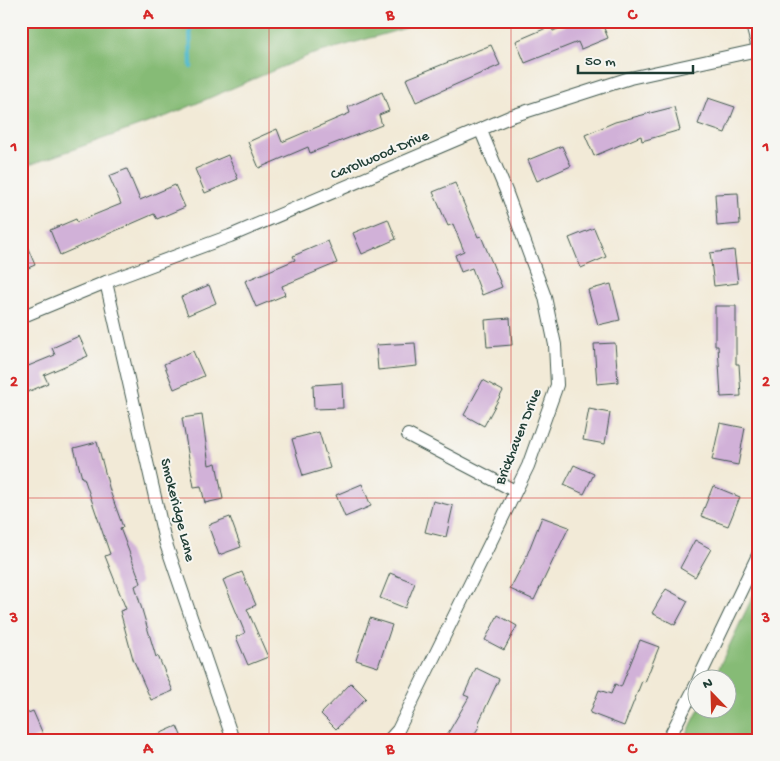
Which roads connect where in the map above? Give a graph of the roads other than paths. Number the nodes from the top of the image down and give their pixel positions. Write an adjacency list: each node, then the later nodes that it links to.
1 (751, 21): 2 (street)
2 (759, 51): 3 (street, Carolwood Drive)
3 (481, 130): 4 (street, Carolwood Drive); 7 (street, Brickhaven Drive)
4 (106, 282): 5 (street, Carolwood Drive); 11 (street, Smokeridge Lane)
5 (21, 317)
6 (408, 435): 7 (street)
7 (514, 491): 12 (street, Brickhaven Drive)
8 (759, 553): 9 (street)
9 (704, 668)
10 (688, 700): 13 (street)
11 (233, 740)
12 (389, 740)
13 (668, 740)

